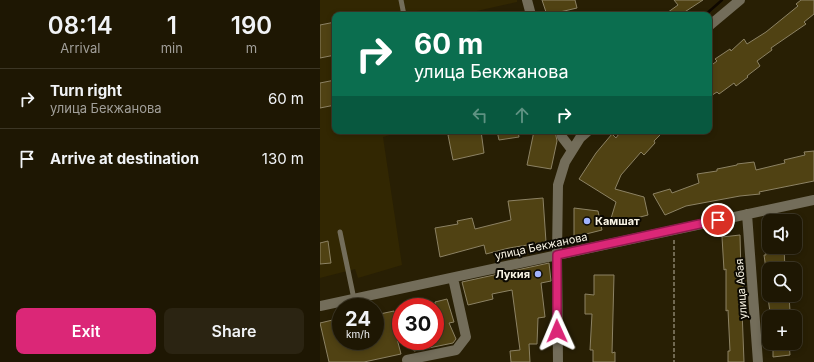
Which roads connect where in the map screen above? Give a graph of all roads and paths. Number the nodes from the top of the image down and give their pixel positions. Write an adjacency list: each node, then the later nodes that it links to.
1 (401, 0): 4 (lane)
2 (527, 0): 5 (street)
3 (740, 0): 6 (street)
4 (403, 12)
5 (530, 12)
6 (712, 23)
7 (562, 134): 9 (street)
8 (585, 134): 9 (street)
9 (572, 150): 14 (street)
10 (814, 200): 11 (street, улица Бекжанова)
11 (747, 214): 12 (street, улица Бекжанова); 23 (street, улица Абая)
12 (674, 230): 14 (street, улица Бекжанова); 22 (path)
13 (340, 232): 16 (lane)
14 (557, 255): 15 (street, улица Бекжанова); 21 (street)
15 (452, 278): 17 (street, улица Бекжанова); 20 (street)
16 (354, 298)
17 (359, 298)
18 (332, 304): 19 (street, улица Бекжанова)
19 (320, 306)
20 (407, 360)
21 (558, 362)
22 (674, 362)
23 (758, 362)

